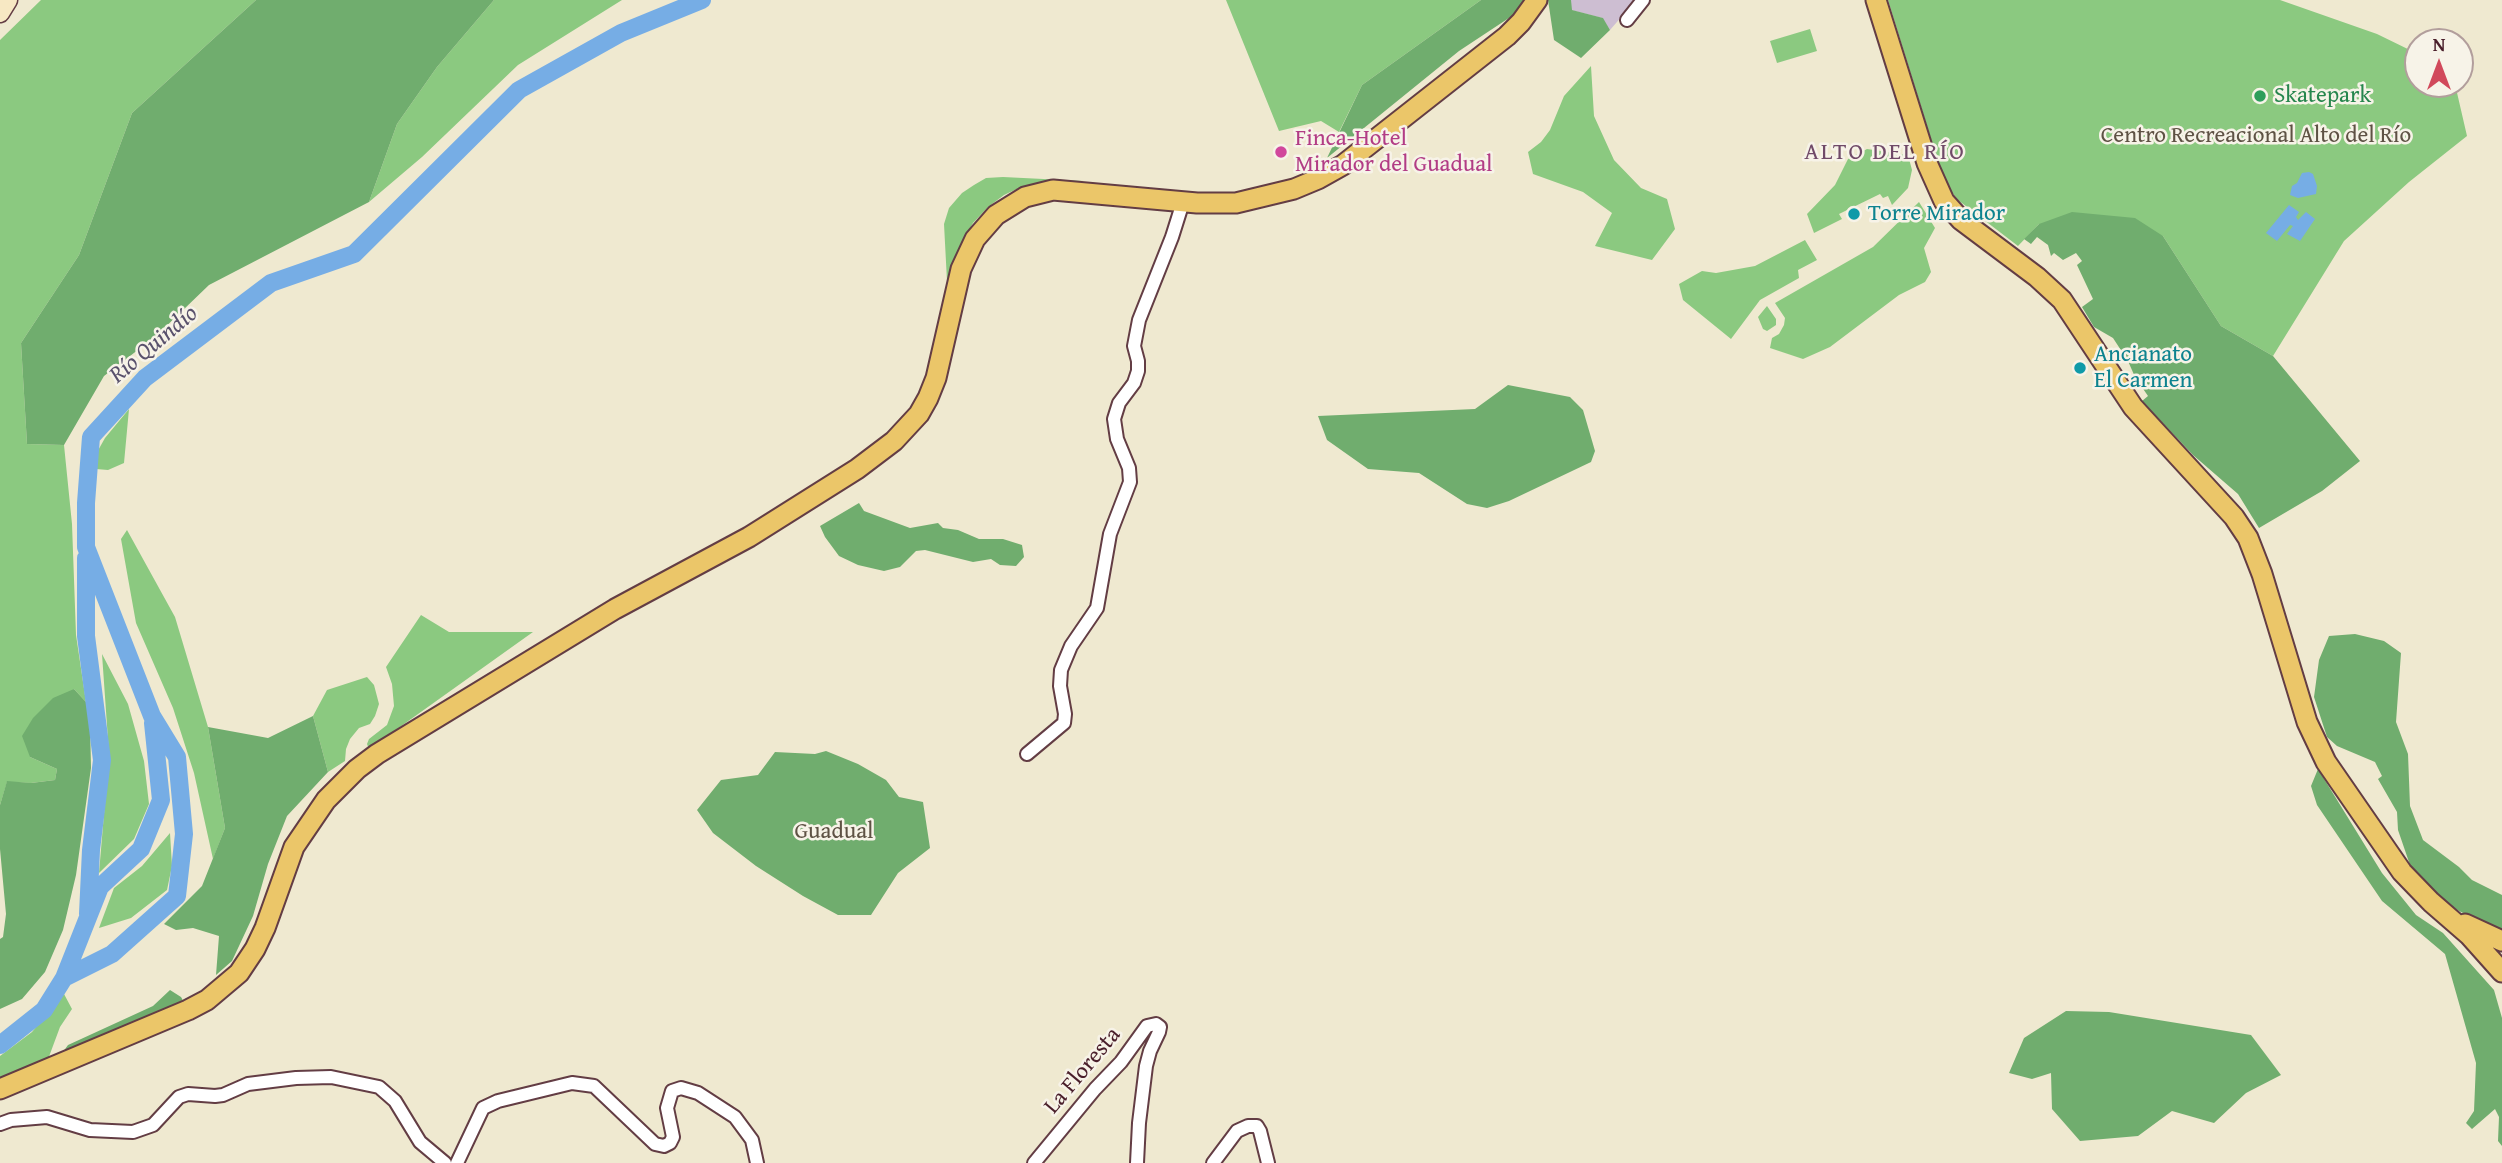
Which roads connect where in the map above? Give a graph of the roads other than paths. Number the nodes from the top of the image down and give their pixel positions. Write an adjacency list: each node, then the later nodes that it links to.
1 (8, 0): 5 (main road)
2 (1537, 0): 7 (main road)
3 (1643, 0): 6 (street)
4 (1877, 4): 9 (main road)
5 (0, 13)
6 (1627, 20)
7 (1183, 202): 8 (street); 12 (main road)
8 (1027, 754)
9 (2450, 918): 10 (main road); 11 (main road)
10 (2502, 941)
11 (2502, 972)
12 (0, 1090)
13 (0, 1124): 14 (street)
14 (445, 1163)
15 (457, 1163): 16 (street)
16 (757, 1163)
17 (1034, 1163): 18 (street, La Floresta)
18 (1137, 1163)
19 (1213, 1163): 20 (street)
20 (1268, 1163)

